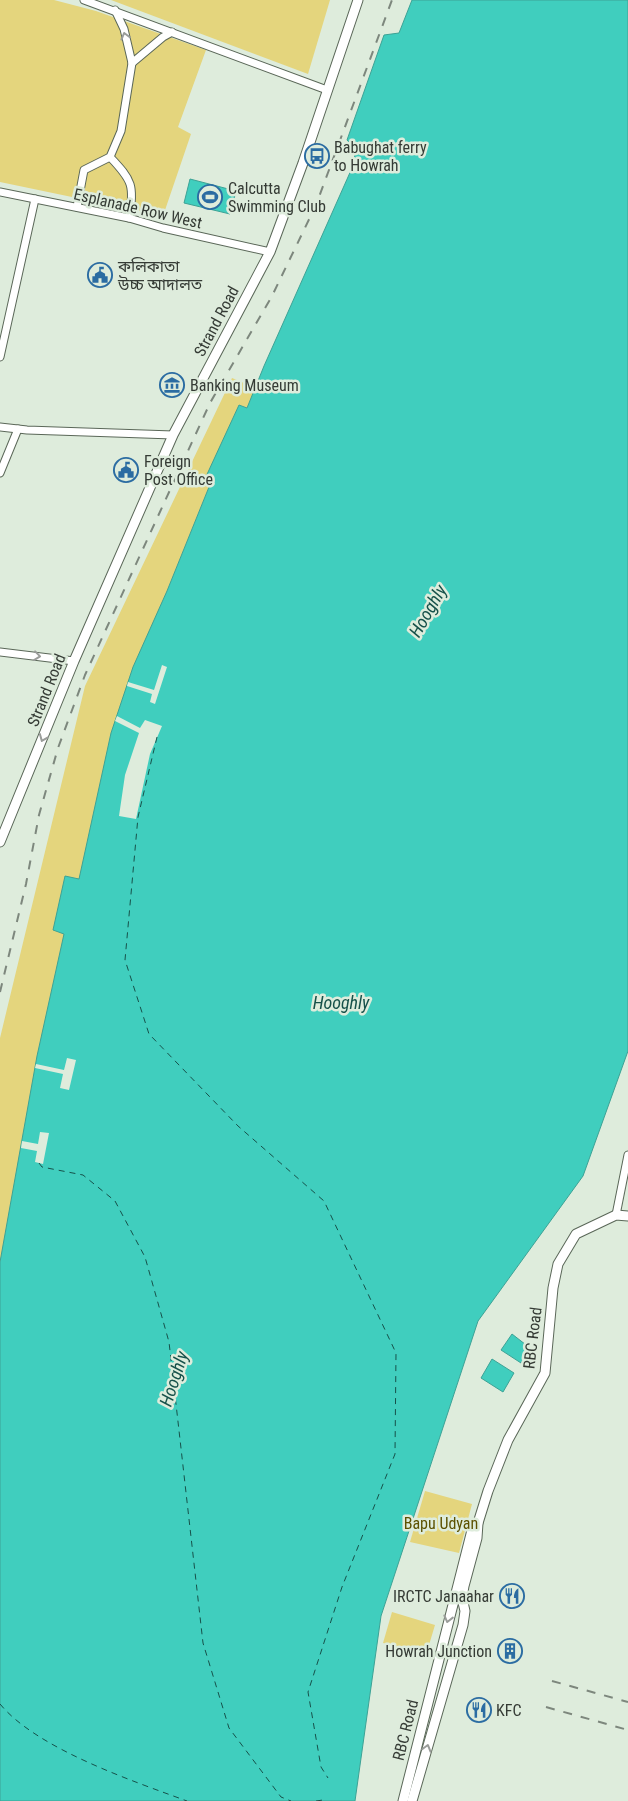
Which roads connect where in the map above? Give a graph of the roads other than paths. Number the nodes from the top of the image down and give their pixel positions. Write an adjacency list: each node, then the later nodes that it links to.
1 (84, 0): 3 (street)
2 (358, 0): 6 (main road, Strand Road)
3 (115, 10): 4 (street); 5 (street, one-way to 3)
4 (172, 32): 5 (street); 6 (street)
5 (132, 63): 7 (street)
6 (327, 90): 12 (main road, Strand Road)
7 (110, 157): 10 (street); 11 (street)
8 (0, 192): 9 (street, Esplanade Row West)
9 (35, 199): 10 (street, Esplanade Row West); 13 (street)
10 (77, 208): 11 (street, Esplanade Row West)
11 (129, 218): 12 (street, Esplanade Row West)
12 (270, 252): 16 (main road, Strand Road)
13 (0, 356)
14 (0, 427): 15 (street)
15 (18, 429): 16 (street); 17 (street)
16 (173, 435): 19 (main road, Strand Road)
17 (0, 473)
18 (0, 652): 19 (street, one-way to 19)
19 (74, 660): 20 (main road, Strand Road, one-way to 20)
20 (0, 842)
21 (628, 1155): 22 (street)
22 (616, 1215): 23 (main road); 24 (main road, RBC Road)
23 (628, 1216)
24 (478, 1523): 25 (main road, RBC Road, one-way to 25); 26 (main road, RBC Road, one-way to 24)
25 (403, 1801)
26 (412, 1801)

